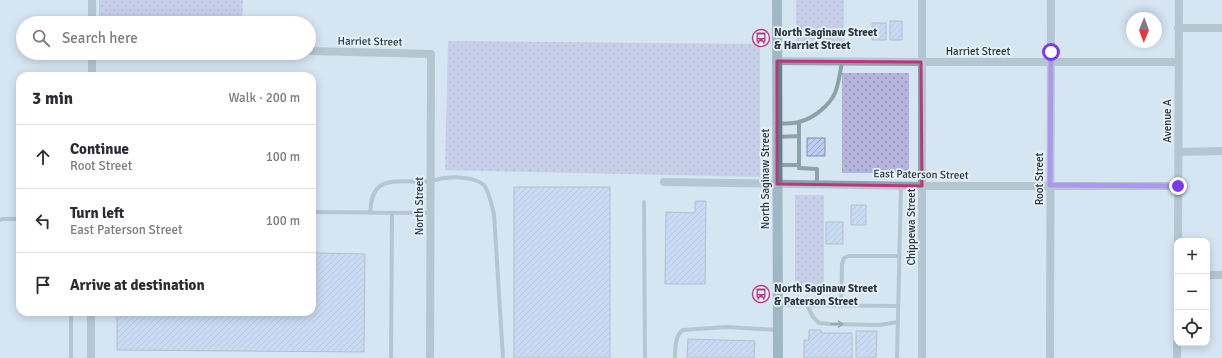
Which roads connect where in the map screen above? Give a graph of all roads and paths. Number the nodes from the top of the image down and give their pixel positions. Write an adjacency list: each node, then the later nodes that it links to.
1 (92, 0): 6 (street)
2 (778, 0): 12 (main road, North Saginaw Street)
3 (922, 0): 14 (street, Chippewa Street)
4 (1051, 0): 15 (street, Root Street)
5 (1178, 0): 7 (street, Avenue A)
6 (92, 16)
7 (1178, 28): 8 (street); 16 (street, Avenue A)
8 (1222, 28)
9 (316, 51): 10 (street, Harriet Street)
10 (431, 54): 26 (street, North Street)
11 (92, 60): 17 (street)
12 (777, 61): 13 (street, Harriet Street); 19 (main road, North Saginaw Street)
13 (842, 62): 14 (street, Harriet Street); 18 (lane)
14 (921, 62): 15 (street, Harriet Street); 32 (street, Chippewa Street)
15 (1050, 62): 16 (street, Harriet Street); 31 (street, Root Street)
16 (1178, 62): 23 (street, Avenue A)
17 (92, 72)
18 (799, 122): 19 (lane); 21 (lane)
19 (777, 124): 20 (main road, North Saginaw Street)
20 (777, 136): 21 (lane); 24 (main road, North Saginaw Street)
21 (798, 136): 25 (lane)
22 (1222, 151): 23 (street)
23 (1178, 152): 33 (street, Avenue A)
24 (777, 165): 25 (lane); 28 (main road, North Saginaw Street)
25 (799, 165): 29 (lane)
26 (430, 182): 36 (lane); 38 (street, North Street); 58 (lane)
27 (664, 182): 28 (street, East Paterson Street)
28 (777, 184): 29 (street, East Paterson Street); 45 (main road, North Saginaw Street)
29 (817, 184): 30 (street, East Paterson Street)
30 (901, 185): 32 (street, East Paterson Street); 42 (lane)
31 (1050, 185): 32 (street, East Paterson Street); 33 (street, East Paterson Street); 64 (street, Root Street)
32 (922, 186): 63 (street, Chippewa Street)
33 (1178, 186): 41 (street, Avenue A)
34 (644, 202): 59 (lane)
35 (316, 212): 36 (lane)
36 (370, 213): 37 (lane)
37 (392, 213): 38 (lane); 56 (lane)
38 (430, 213): 57 (street, North Street)
39 (16, 219): 40 (lane)
40 (0, 220)
41 (1178, 238)
42 (899, 256): 47 (lane); 48 (lane)
43 (1210, 275): 44 (street)
44 (1222, 275)
45 (777, 305): 46 (lane); 52 (main road, North Saginaw Street)
46 (807, 305): 47 (lane); 51 (lane, one-way to 51)
47 (841, 306): 48 (lane)
48 (898, 306): 51 (lane)
49 (71, 316): 54 (lane)
50 (91, 316): 55 (street)
51 (898, 322): 62 (lane)
52 (777, 330): 60 (lane); 61 (main road, North Saginaw Street)
53 (1177, 346): 65 (street)
54 (71, 358)
55 (91, 358)
56 (391, 358)
57 (430, 358)
58 (503, 358)
59 (645, 358)
60 (675, 358)
61 (778, 358)
62 (897, 358)
63 (922, 358)
64 (1050, 358)
65 (1177, 358)

